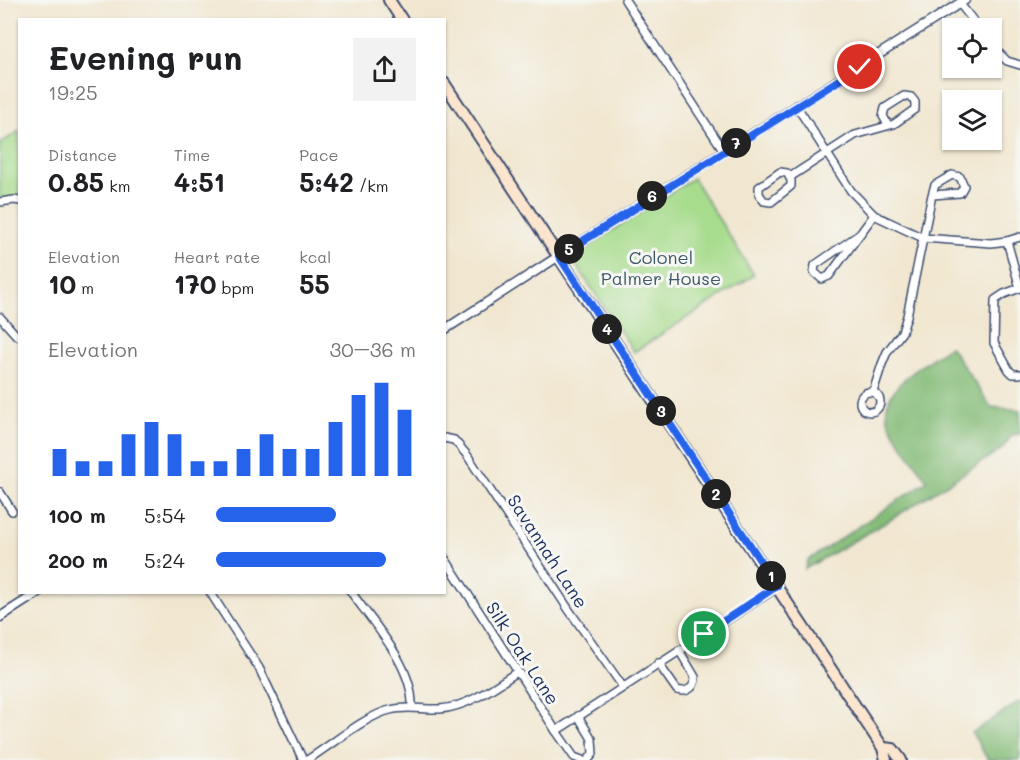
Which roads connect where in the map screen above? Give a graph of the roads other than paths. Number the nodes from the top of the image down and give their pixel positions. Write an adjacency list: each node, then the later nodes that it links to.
1 (389, 0): 4 (main road)
2 (625, 0): 11 (street)
3 (963, 2): 5 (street); 9 (street)
4 (401, 18)
5 (973, 18)
6 (1002, 56): 7 (street)
7 (1020, 65)
8 (446, 86): 22 (main road)
9 (796, 105): 11 (street); 12 (street)
10 (888, 125): 10 (street); 12 (street)
11 (724, 151): 22 (street)
12 (828, 153): 13 (street); 17 (street)
13 (790, 177): 13 (street)
14 (932, 195): 14 (street); 20 (street)
15 (18, 201): 16 (street)
16 (0, 202)
17 (874, 215): 18 (street); 20 (street)
18 (860, 234): 18 (street)
19 (1020, 237): 21 (street)
20 (923, 238): 21 (street); 28 (street)
21 (1007, 242): 23 (street)
22 (559, 256): 25 (street); 33 (main road)
23 (1020, 288): 27 (street)
24 (0, 316): 26 (street)
25 (446, 329)
26 (18, 336)
27 (1020, 374)
28 (873, 392)
29 (446, 438): 41 (street, Savannah Lane)
30 (0, 492): 31 (street)
31 (12, 511)
32 (446, 560): 40 (street, Silk Oak Lane)
33 (777, 586): 38 (street); 45 (main road)
34 (36, 594): 37 (street)
35 (211, 594): 46 (street)
36 (352, 594): 42 (street)
37 (0, 617)
38 (679, 650): 39 (street); 39 (street)
39 (658, 663): 41 (street)
40 (518, 672): 42 (street); 44 (street, Silk Oak Lane)
41 (623, 687): 43 (street)
42 (412, 706): 46 (street)
43 (578, 716): 44 (street); 48 (street, Silk Oak Lane)
44 (556, 731): 47 (street, Silk Oak Lane)
45 (883, 748): 49 (main road); 50 (main road)
46 (305, 760)
47 (582, 760)
48 (588, 760)
49 (886, 760)
50 (901, 760)

